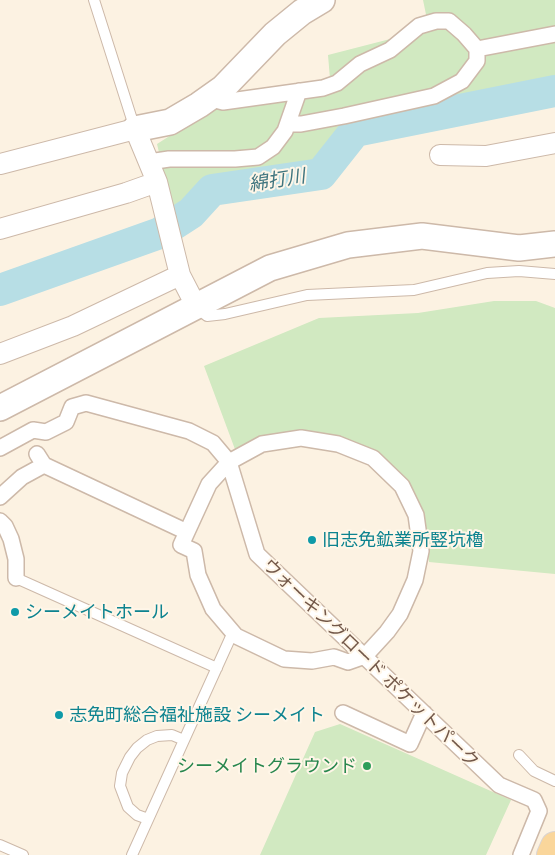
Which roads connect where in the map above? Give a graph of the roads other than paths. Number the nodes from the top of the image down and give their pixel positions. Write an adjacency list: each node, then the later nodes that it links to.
1 (94, 0): 8 (lane)
2 (322, 0): 6 (street)
3 (555, 34): 4 (street)
4 (478, 49): 5 (street); 7 (street)
5 (299, 91): 6 (street); 7 (street)
6 (208, 98): 8 (street)
7 (288, 124): 11 (street)
8 (134, 129): 11 (street); 12 (street)
9 (555, 143): 10 (street)
10 (440, 155)
11 (148, 162): 13 (street)
12 (0, 164)
13 (158, 182): 14 (street); 17 (street)
14 (0, 229)
15 (555, 244): 18 (street)
16 (555, 274): 18 (lane)
17 (180, 275): 18 (street); 19 (street)
18 (196, 306): 20 (street)
19 (0, 354)
20 (0, 408)
21 (0, 448): 22 (street, ウォーキングロード ポケットパーク)
22 (229, 462): 25 (street); 28 (street, ウォーキングロード ポケットパーク); 28 (street)
23 (0, 497): 25 (street)
24 (0, 521): 26 (street)
25 (186, 532): 27 (street)
26 (16, 578): 29 (lane)
27 (233, 632): 28 (street); 29 (lane)
28 (365, 656): 31 (street, ウォーキングロード ポケットパーク)
29 (217, 668): 32 (lane)
30 (343, 713): 31 (street)
31 (424, 713): 40 (street, ウォーキングロード ポケットパーク)
32 (184, 740): 35 (lane); 35 (lane)
33 (519, 755): 34 (lane)
34 (555, 782)
35 (148, 820): 39 (lane)
36 (0, 844): 38 (lane)
37 (555, 846): 41 (main road)
38 (23, 855)
39 (132, 855)
40 (521, 855)
41 (551, 855)

